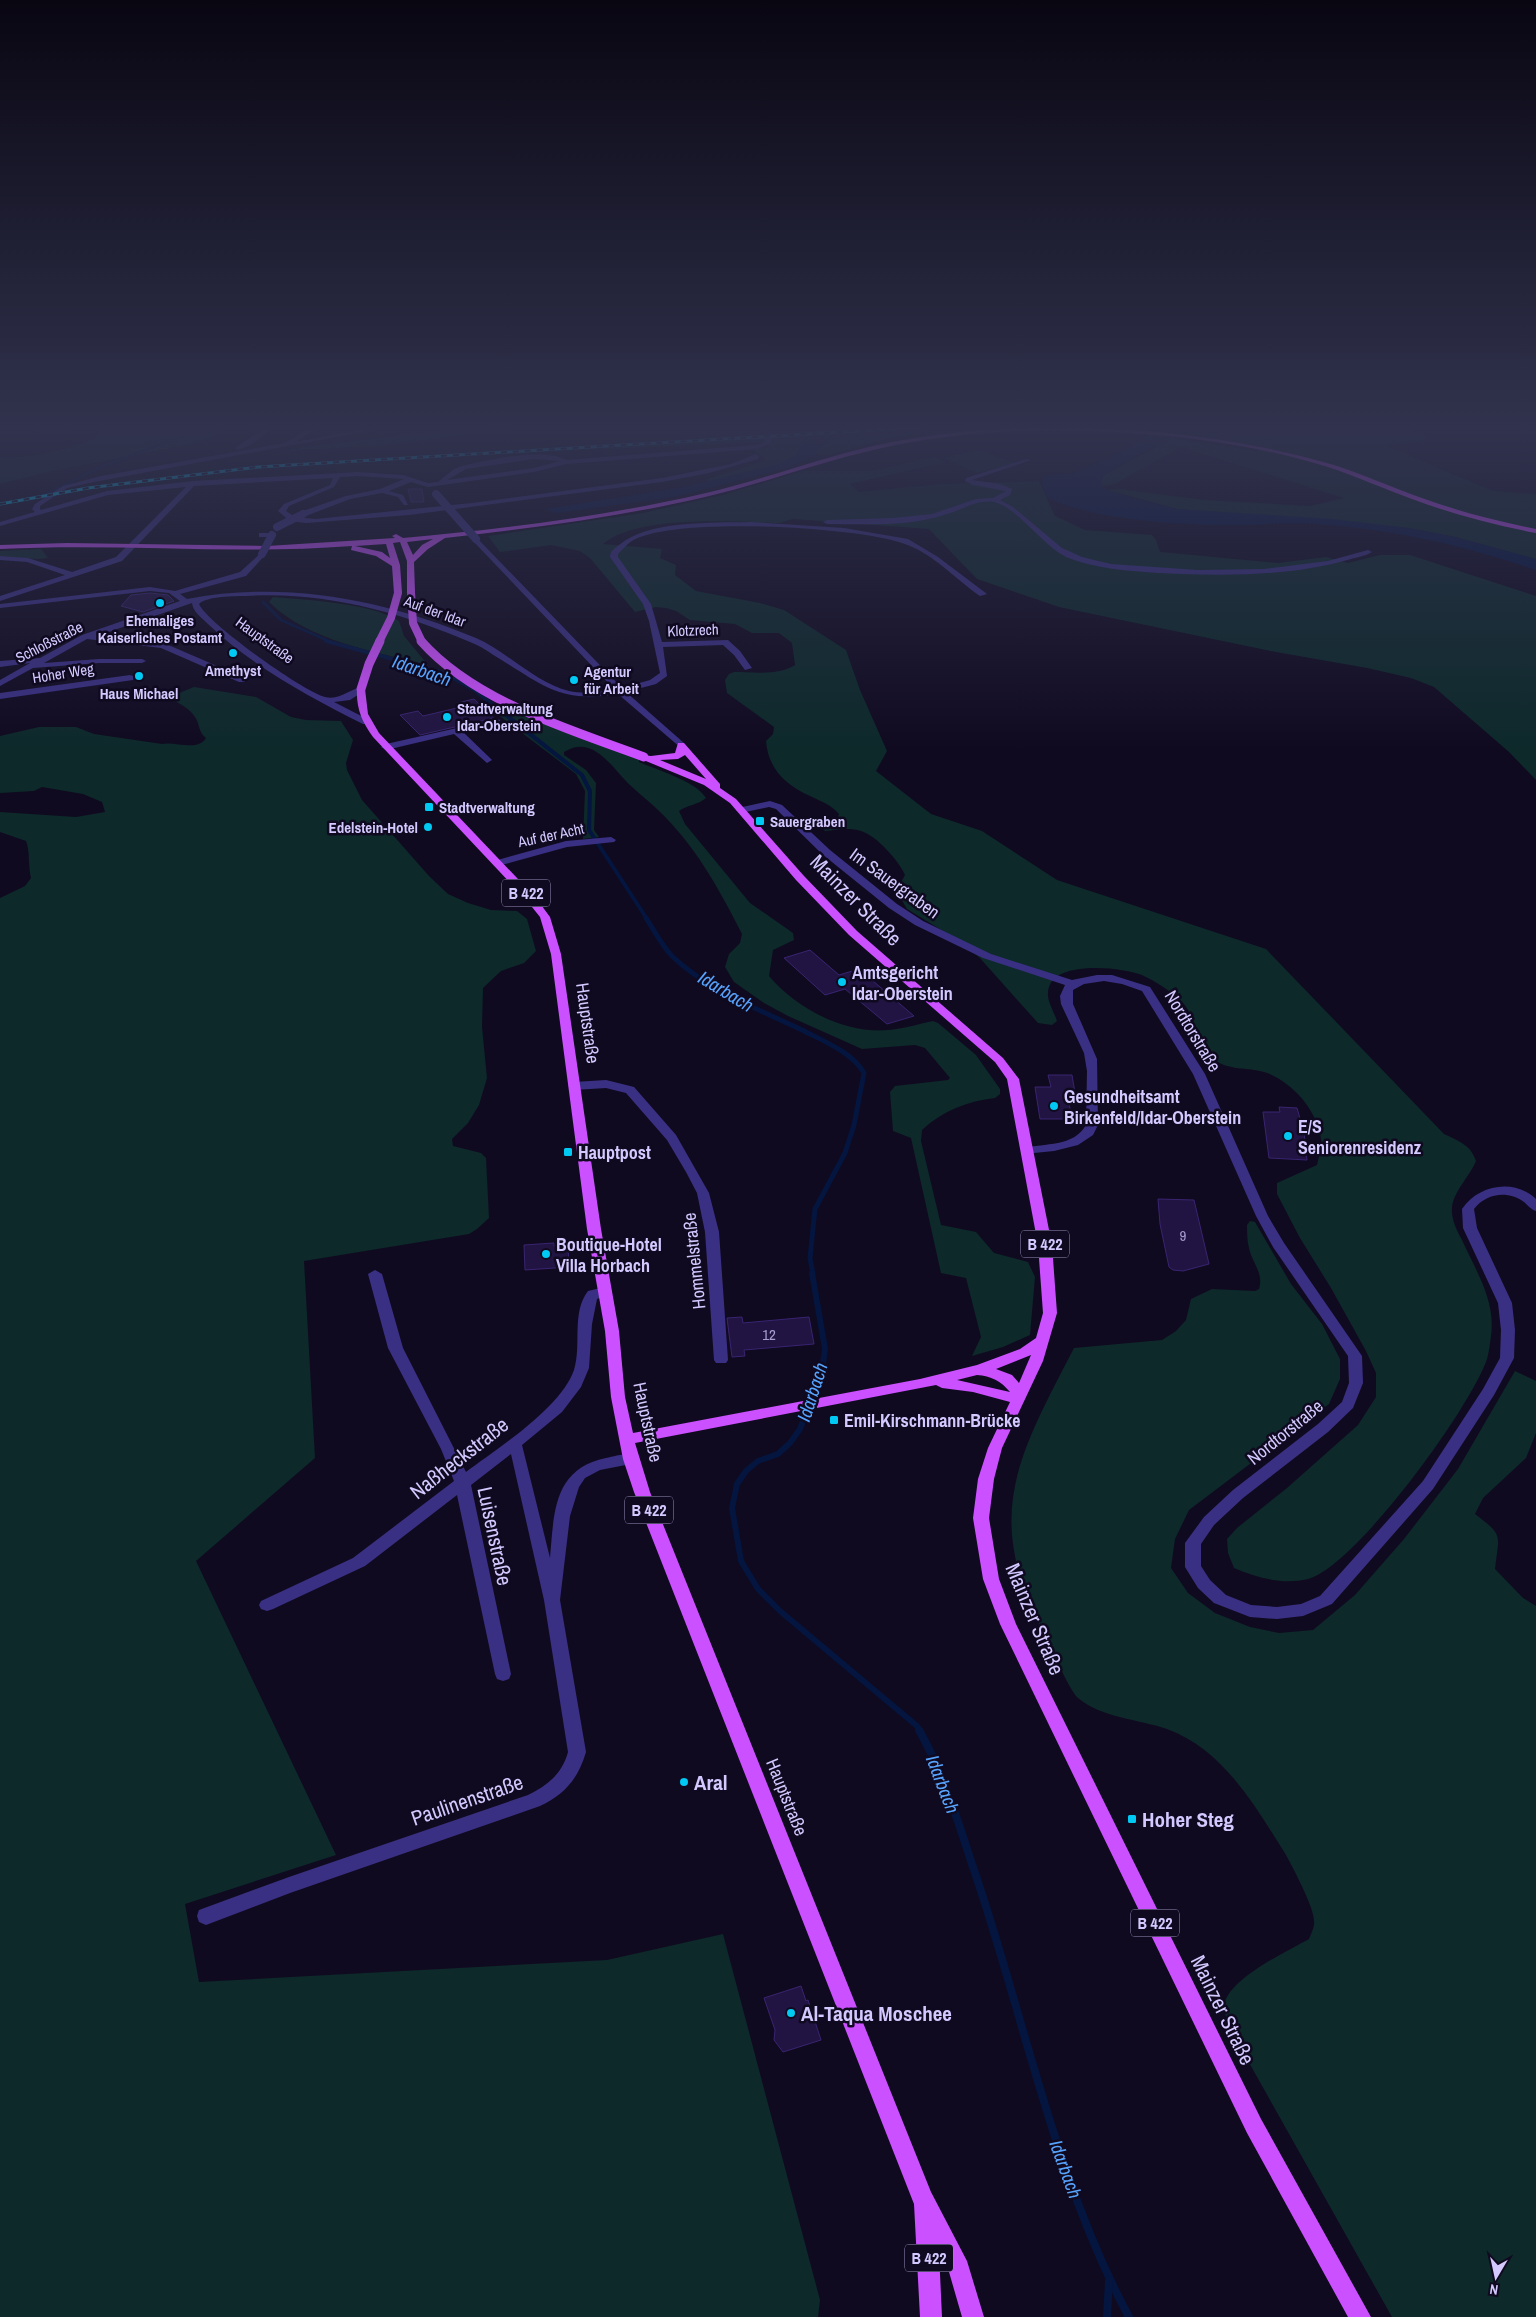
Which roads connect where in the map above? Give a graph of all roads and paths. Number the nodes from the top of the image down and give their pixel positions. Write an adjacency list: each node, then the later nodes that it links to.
1 (145, 534): 12 (street)
2 (415, 534): 11 (main road)
3 (448, 534): 13 (main road)
4 (449, 534): 22 (main road)
5 (472, 534): 42 (street, bridge)
6 (643, 534): 32 (street)
7 (873, 534): 26 (street)
8 (1041, 534): 18 (street)
9 (262, 535): 10 (street)
10 (272, 535): 20 (street, bridge)
11 (391, 537): 12 (main road); 13 (main road); 16 (main road); 23 (main road, B 422)
12 (141, 538): 14 (main road); 15 (street)
13 (401, 539): 22 (main road, B 422)
14 (0, 541)
15 (134, 545): 16 (main road); 17 (main road); 24 (street)
16 (331, 545): 23 (main road)
17 (0, 547)
18 (1368, 552)
19 (248, 556): 20 (street)
20 (260, 556): 25 (street)
21 (0, 558): 24 (street)
22 (411, 561): 50 (main road, B 422, bridge)
23 (396, 565): 41 (main road, B 422, bridge)
24 (70, 574): 27 (street)
25 (175, 592): 29 (street); 30 (street)
26 (983, 594)
27 (0, 599)
28 (198, 601): 29 (street, Schloßstraße); 42 (street, Auf der Idar); 44 (street, Hauptstraße)
29 (186, 602): 31 (street, Schloßstraße)
30 (0, 606)
31 (85, 637): 33 (street, Schloßstraße); 39 (street)
32 (658, 646): 37 (street, Klotzrech); 42 (street, Auf der Idar)
33 (41, 660): 35 (street); 36 (street, Schloßstraße)
34 (142, 662): 36 (street)
35 (0, 664)
36 (31, 666): 40 (street, Schloßstraße)
37 (748, 668)
38 (130, 678): 43 (street, Hoher Weg)
39 (242, 680)
40 (0, 683)
41 (361, 689): 44 (street); 45 (main road, B 422)
42 (620, 691): 48 (street)
43 (0, 696)
44 (324, 700): 45 (street, Hauptstraße)
45 (366, 722): 49 (main road, Hauptstraße / B 422)
46 (497, 722): 47 (street)
47 (457, 732): 49 (street); 51 (street)
48 (680, 745): 50 (main road); 52 (main road)
49 (386, 747): 55 (main road, Hauptstraße / B 422)
50 (644, 757): 52 (main road, B 422)
51 (487, 760)
52 (722, 792): 53 (main road, Mainzer Straße / B 422)
53 (741, 810): 56 (street, Im Sauergraben); 58 (main road, Mainzer Straße / B 422)
54 (607, 841): 55 (street, Auf der Acht)
55 (498, 863): 57 (main road, Hauptstraße / B 422)
56 (1072, 984): 58 (street); 59 (street, Nordtorstraße)
57 (574, 1086): 61 (main road, Hauptstraße / B 422); 63 (street, Hommelstraße)
58 (1028, 1150): 62 (main road, Mainzer Straße / B 422)
59 (1536, 1207)
60 (375, 1274): 70 (street, Luisenstraße)
61 (605, 1292): 67 (main road, Hauptstraße / B 422); 68 (street, Naßheckstraße)
62 (1044, 1339): 64 (main road); 66 (main road, Mainzer Straße / B 422)
63 (721, 1360)
64 (977, 1370): 65 (main road); 66 (main road)
65 (920, 1384): 66 (main road); 67 (main road)
66 (1019, 1399): 78 (main road, Mainzer Straße / B 422)
67 (627, 1440): 69 (main road, Hauptstraße / B 422)
68 (514, 1444): 70 (street, Naßheckstraße); 71 (street, Paulinenstraße)
69 (631, 1459): 71 (street, Paulinenstraße); 75 (main road, Hauptstraße / B 422)
70 (462, 1481): 72 (street, Naßheckstraße); 73 (street, Luisenstraße)
71 (552, 1600): 74 (street, Paulinenstraße)
72 (267, 1605)
73 (503, 1674)
74 (206, 1916)
75 (923, 2199): 76 (main road, Hauptstraße / B 422); 77 (main road, Hauptstraße / B 422)
76 (931, 2317)
77 (973, 2317)
78 (1360, 2317)

